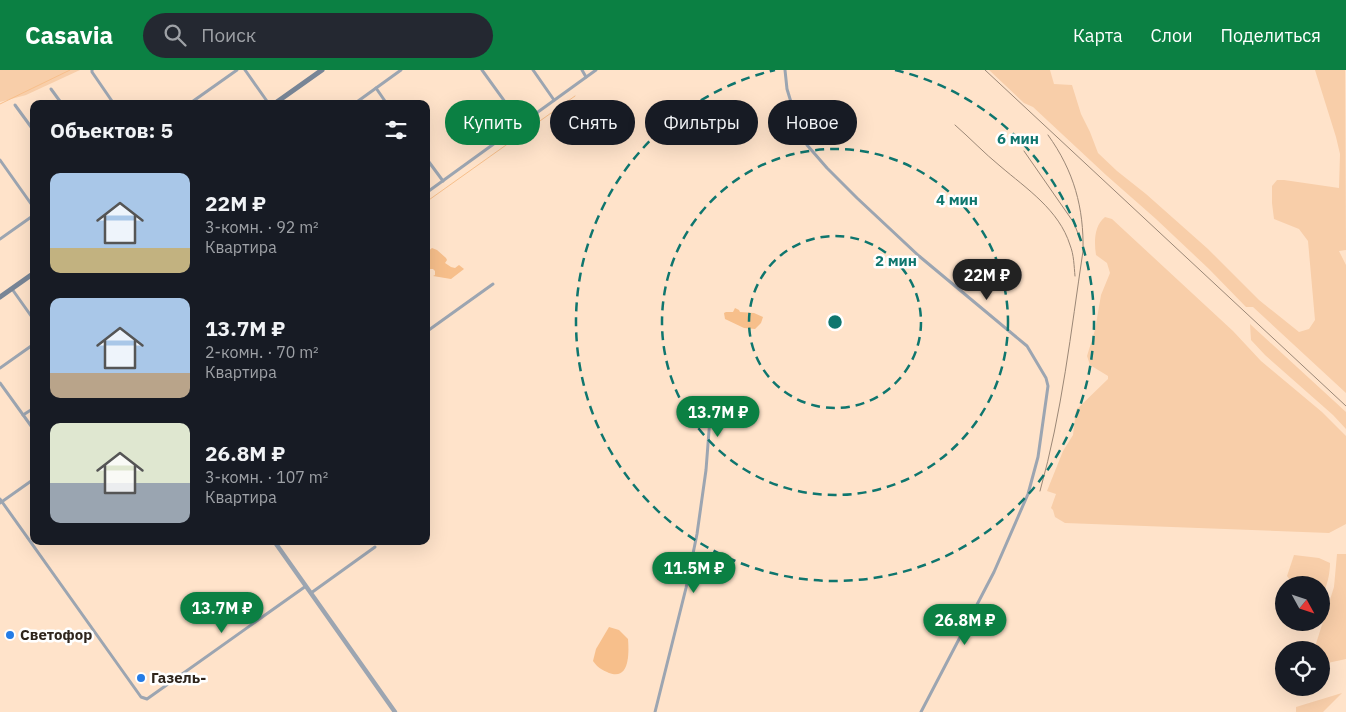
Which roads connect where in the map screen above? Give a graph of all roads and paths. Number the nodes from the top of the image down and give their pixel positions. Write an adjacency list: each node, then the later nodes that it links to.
1 (236, 70): 16 (street)
2 (245, 70): 17 (street)
3 (322, 70): 18 (main road)
4 (401, 70): 12 (street)
5 (482, 70): 21 (street)
6 (533, 70): 22 (street)
7 (582, 70): 11 (street)
8 (596, 70): 11 (street)
9 (785, 70): 56 (street)
10 (92, 71): 15 (street)
11 (586, 77): 22 (street)
12 (376, 88): 19 (street); 20 (street)
13 (51, 89): 14 (street)
14 (59, 100)
15 (111, 100)
16 (195, 100)
17 (266, 100)
18 (280, 100)
19 (360, 100)
20 (384, 100)
21 (503, 100)
22 (554, 100)
23 (15, 104): 24 (street)
24 (30, 125)
25 (492, 145): 28 (street)
26 (0, 160): 30 (street)
27 (430, 163): 28 (street)
28 (443, 181): 29 (street)
29 (430, 189)
30 (30, 202)
31 (30, 218): 32 (street)
32 (0, 238)
33 (30, 276): 35 (main road)
34 (493, 284): 38 (street)
35 (12, 289): 36 (main road); 37 (street)
36 (0, 297)
37 (30, 314)
38 (430, 329)
39 (30, 347): 40 (street)
40 (0, 368)
41 (0, 383): 44 (street)
42 (711, 404): 55 (street)
43 (30, 411): 44 (street)
44 (23, 416): 45 (street)
45 (30, 425)
46 (30, 482): 47 (street)
47 (1, 501): 48 (street)
48 (30, 542)
49 (32, 545): 52 (street)
50 (277, 545): 52 (street)
51 (375, 547): 53 (street)
52 (306, 586): 53 (street)
53 (311, 593): 54 (street)
54 (396, 712)
55 (655, 712)
56 (921, 712)

